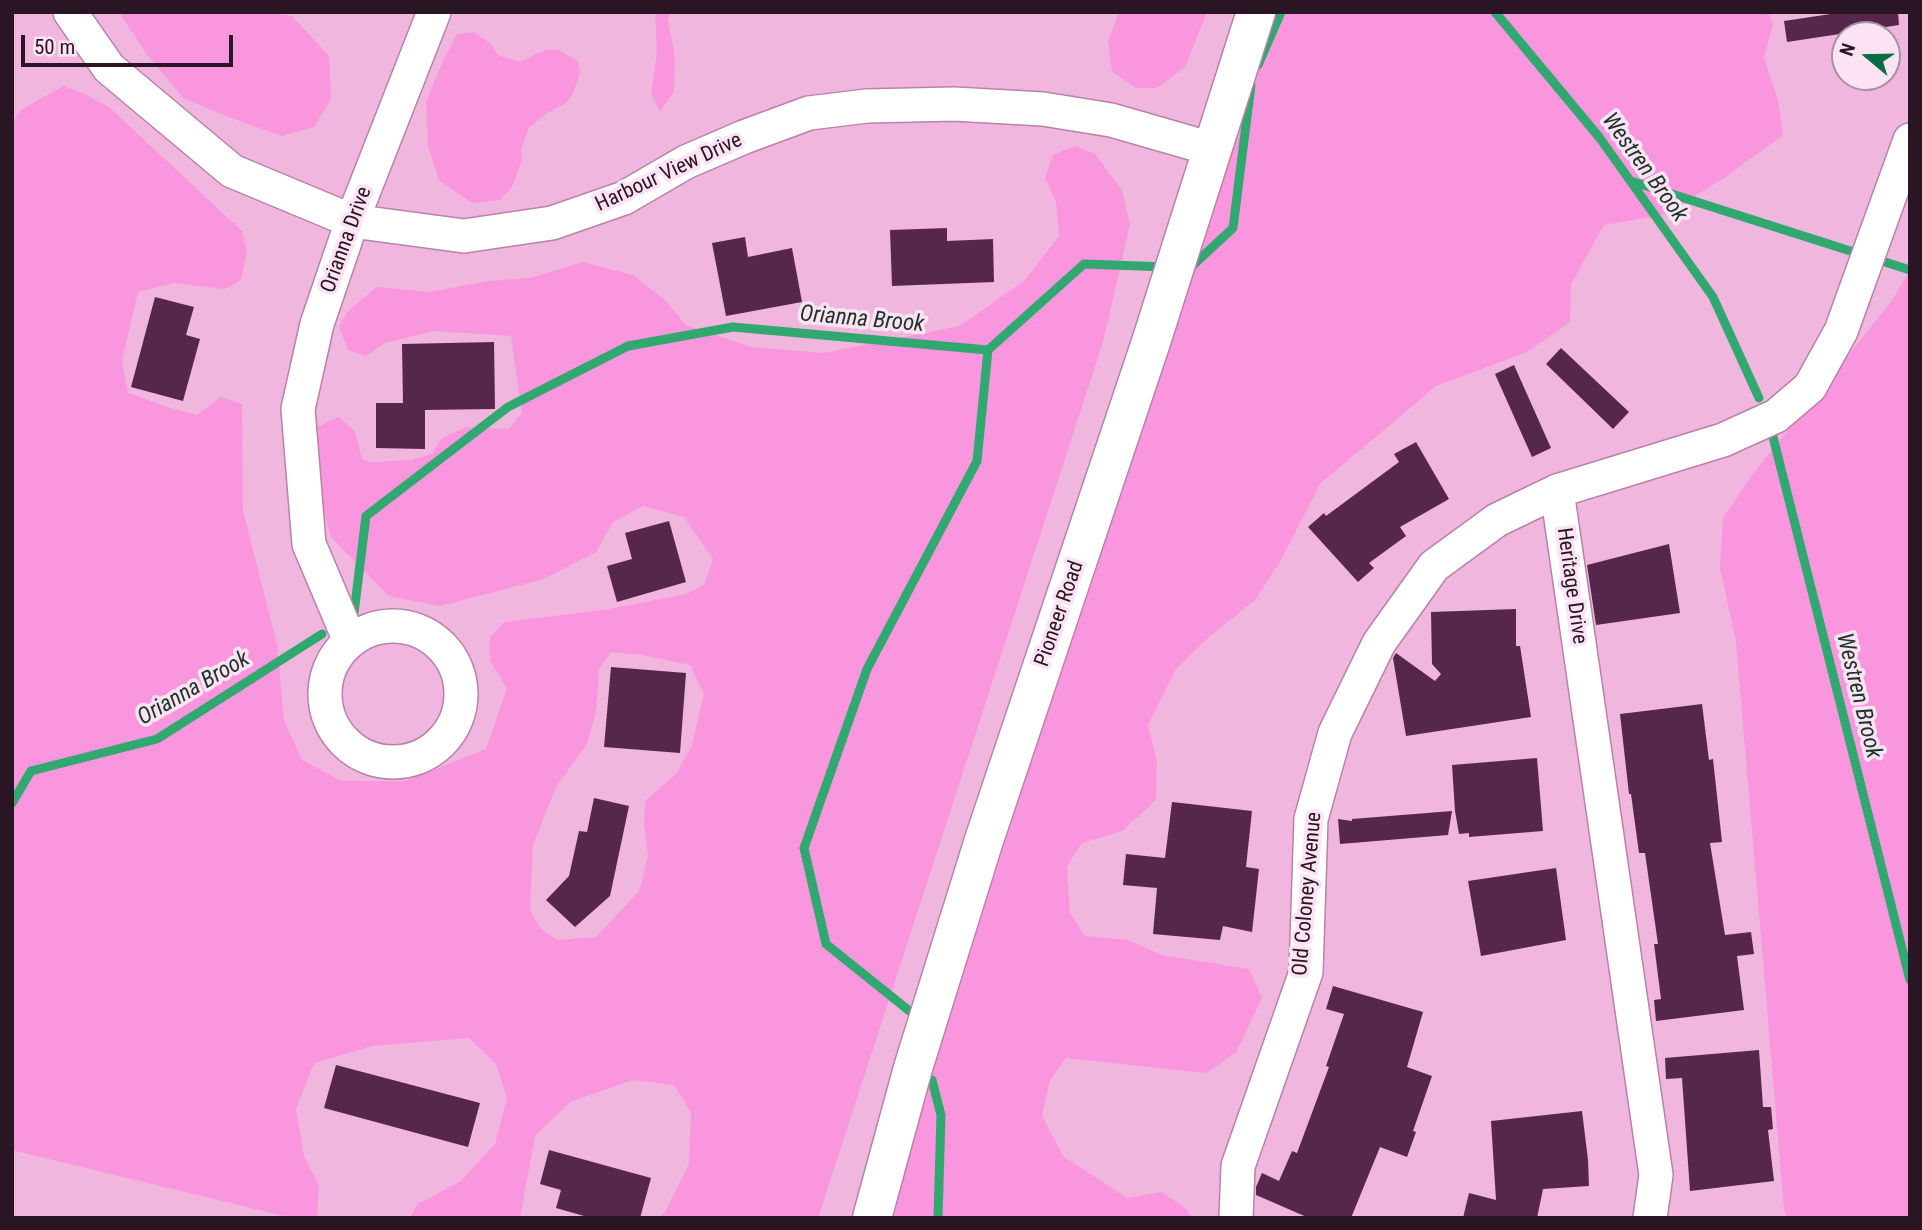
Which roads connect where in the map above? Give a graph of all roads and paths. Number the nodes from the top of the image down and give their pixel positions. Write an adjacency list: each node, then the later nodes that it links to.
1 (70, 12): 6 (street, Harbour View Drive)
2 (434, 12): 6 (street, Orianna Drive)
3 (1256, 12): 5 (street, Pioneer Road)
4 (1910, 140): 7 (street)
5 (1212, 149): 6 (street, Harbour View Drive); 9 (street, Pioneer Road)
6 (352, 221): 8 (street, Orianna Drive)
7 (1557, 491): 10 (street, Old Coloney Avenue); 11 (street, Heritage Drive)
8 (350, 641): 8 (street)
9 (872, 1218)
10 (1236, 1218)
11 (1650, 1218)

